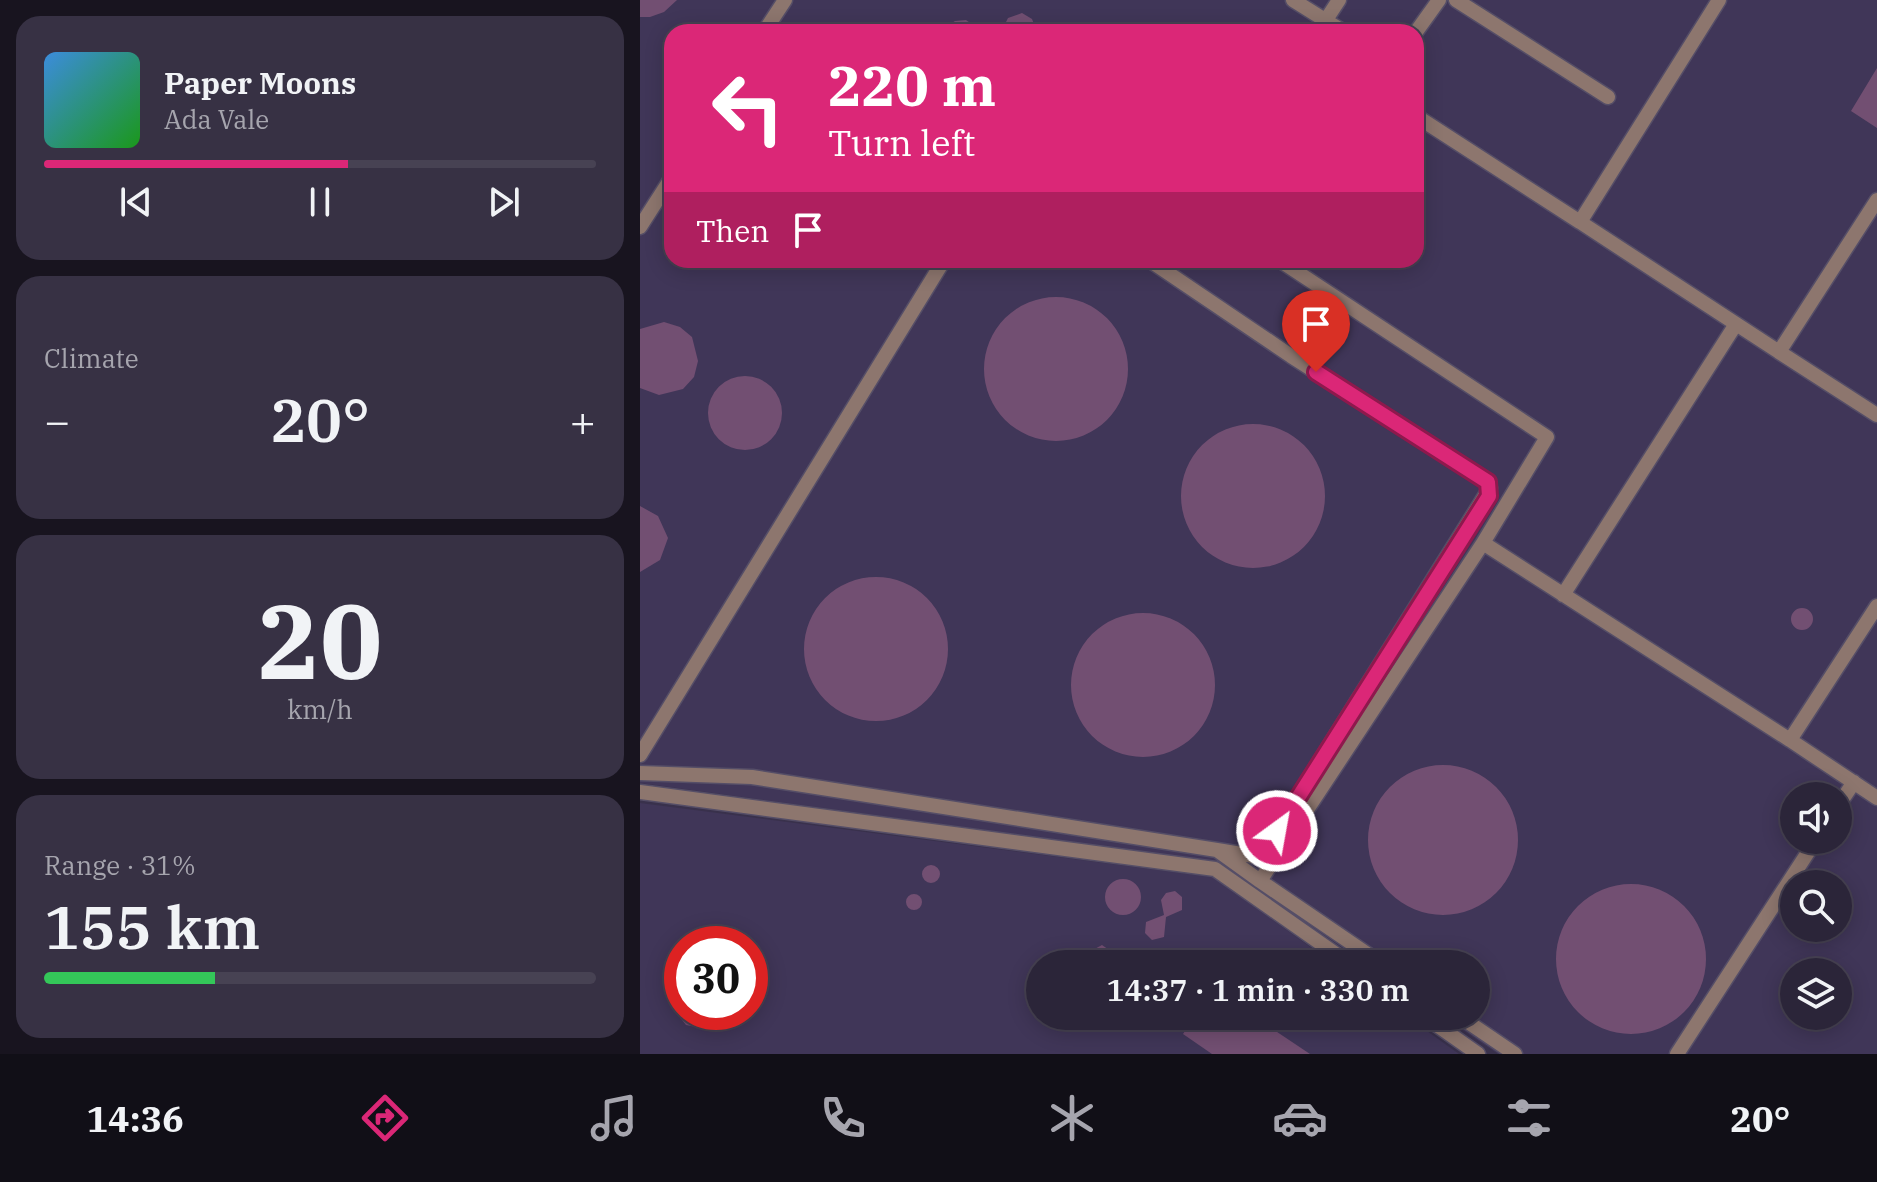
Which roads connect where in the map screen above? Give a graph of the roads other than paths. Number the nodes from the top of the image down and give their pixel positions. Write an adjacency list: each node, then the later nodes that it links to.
1 (785, 0): 7 (street)
2 (1293, 0): 8 (street)
3 (1339, 0): 9 (street)
4 (1439, 0): 10 (street)
5 (1456, 0): 11 (street)
6 (1719, 0): 15 (street)
7 (769, 24)
8 (1320, 24)
9 (1323, 24)
10 (1422, 24)
11 (1608, 97)
12 (1424, 121): 15 (street)
13 (664, 190): 16 (street)
14 (1877, 200): 21 (street)
15 (1580, 222): 20 (street)
16 (640, 227)
17 (939, 268): 27 (street)
18 (1161, 268): 33 (street)
19 (1291, 268): 23 (street)
20 (1736, 324): 21 (street); 24 (street)
21 (1779, 352): 22 (street)
22 (1877, 415)
23 (1483, 543): 24 (street); 35 (street)
24 (1563, 595): 26 (street)
25 (1877, 606): 26 (street)
26 (1790, 740): 29 (street)
27 (640, 755)
28 (640, 773): 33 (street)
29 (1854, 782): 30 (street); 32 (street)
30 (1852, 785)
31 (640, 792): 36 (street)
32 (1877, 798)
33 (1217, 850): 35 (street)
34 (1807, 854): 42 (street)
35 (1260, 881): 37 (street)
36 (1330, 950)
37 (1361, 950)
38 (1444, 1030): 40 (street)
39 (1480, 1030): 41 (street)
40 (1478, 1054)
41 (1515, 1054)
42 (1677, 1054)

